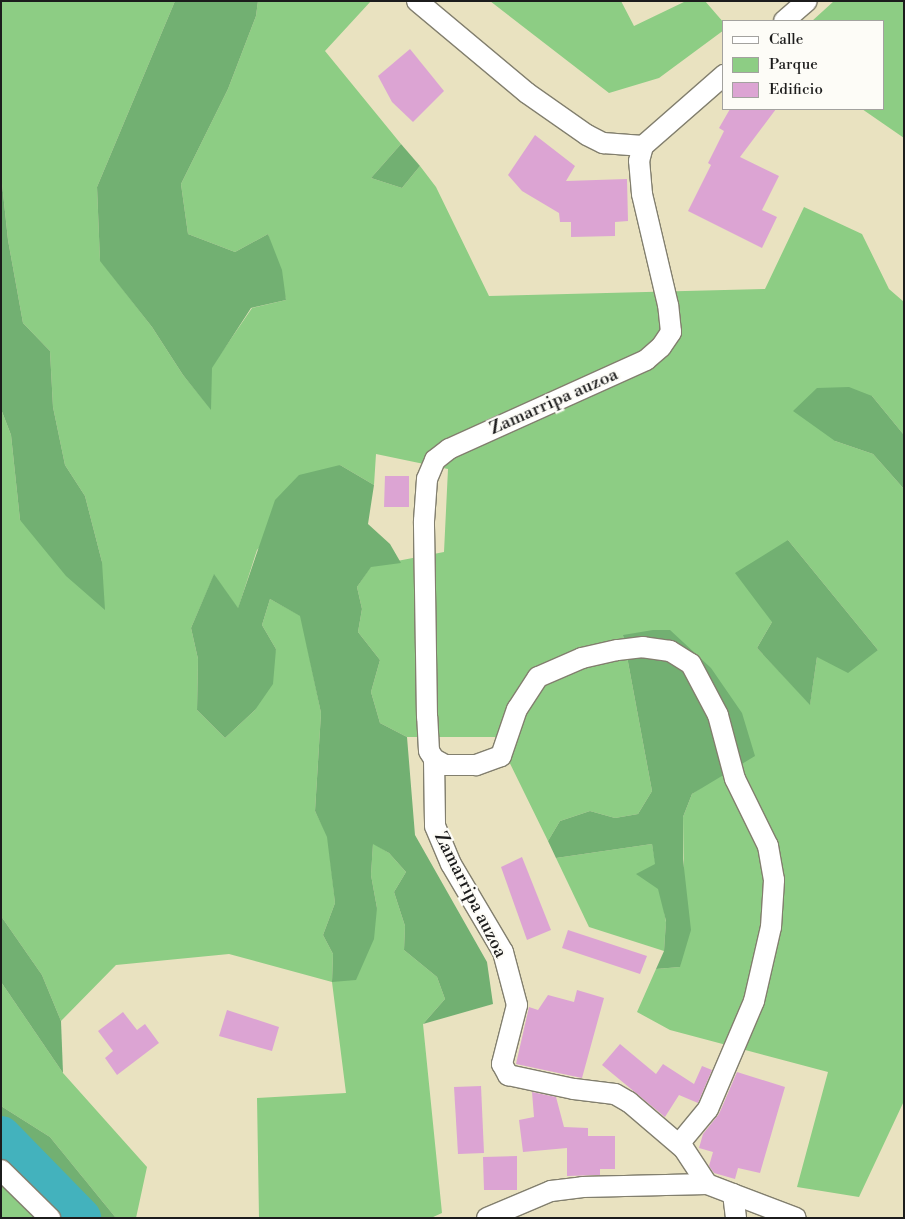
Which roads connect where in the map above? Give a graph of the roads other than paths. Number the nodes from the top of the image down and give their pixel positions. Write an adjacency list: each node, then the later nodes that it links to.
1 (417, 1): 5 (street)
2 (807, 1): 3 (street)
3 (785, 20)
4 (722, 77): 5 (street)
5 (642, 146): 6 (street, Zamarripa auzoa)
6 (434, 759): 7 (street, Zamarripa auzoa); 7 (street)
7 (679, 1144): 9 (street, Zamarripa auzoa)
8 (1, 1170): 11 (street)
9 (707, 1184): 10 (street); 12 (street)
10 (733, 1194): 13 (street); 14 (street)
11 (50, 1218)
12 (487, 1218)
13 (736, 1218)
14 (796, 1218)

